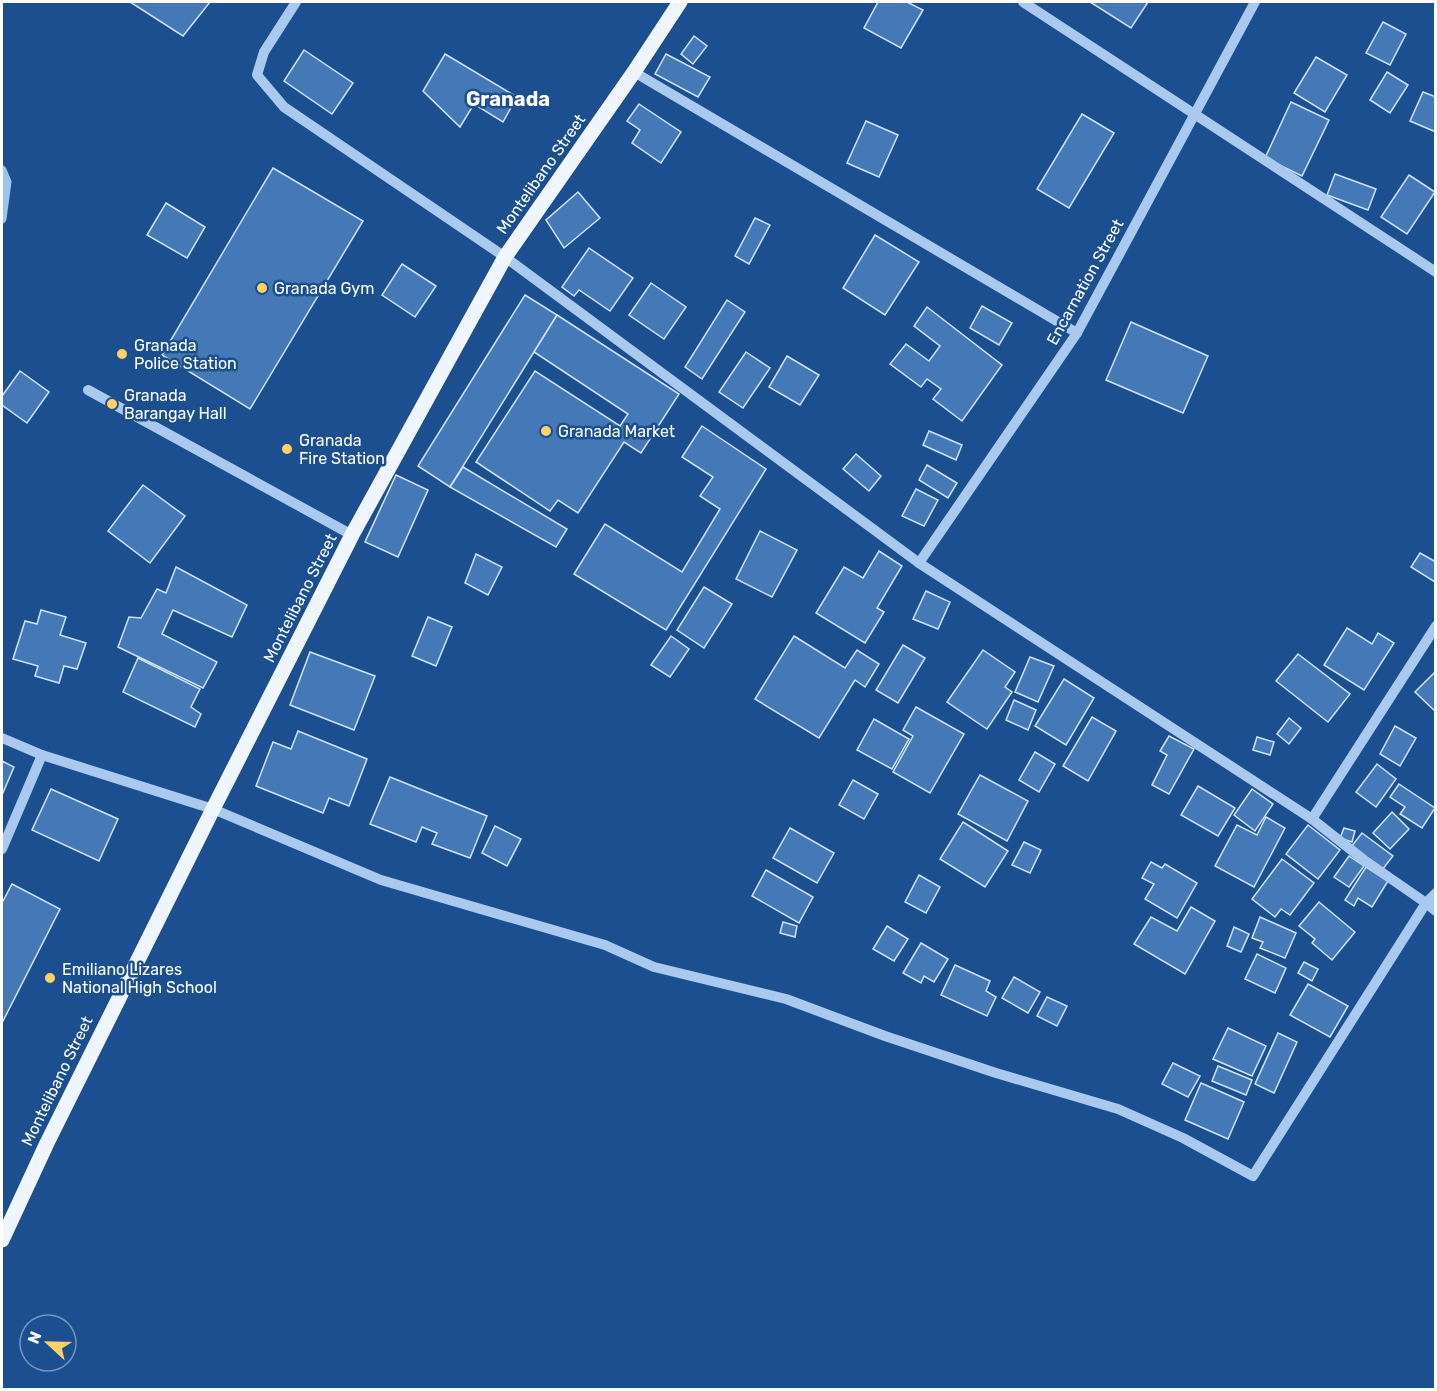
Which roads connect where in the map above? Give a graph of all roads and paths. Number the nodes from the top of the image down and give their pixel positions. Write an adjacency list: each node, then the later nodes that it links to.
1 (297, 2): 7 (street)
2 (680, 2): 5 (main road, Montelibano Street)
3 (1023, 2): 6 (street)
4 (1255, 2): 6 (street, Encarnation Street)
5 (634, 72): 7 (main road, Montelibano Street); 9 (street)
6 (1195, 113): 8 (street); 9 (street, Encarnation Street)
7 (505, 257): 11 (main road, Montelibano Street); 12 (street)
8 (1436, 272)
9 (1077, 333): 12 (street, Encarnation Street)
10 (88, 390): 11 (street)
11 (352, 535): 16 (main road, Montelibano Street)
12 (919, 563): 17 (street)
13 (1436, 626): 17 (street)
14 (2, 738): 15 (street)
15 (42, 755): 16 (street); 18 (street)
16 (213, 809): 20 (street); 21 (main road, Montelibano Street)
17 (1312, 819): 20 (street)
18 (2, 849)
19 (1436, 893): 20 (street)
20 (1431, 907)
21 (2, 1240)

